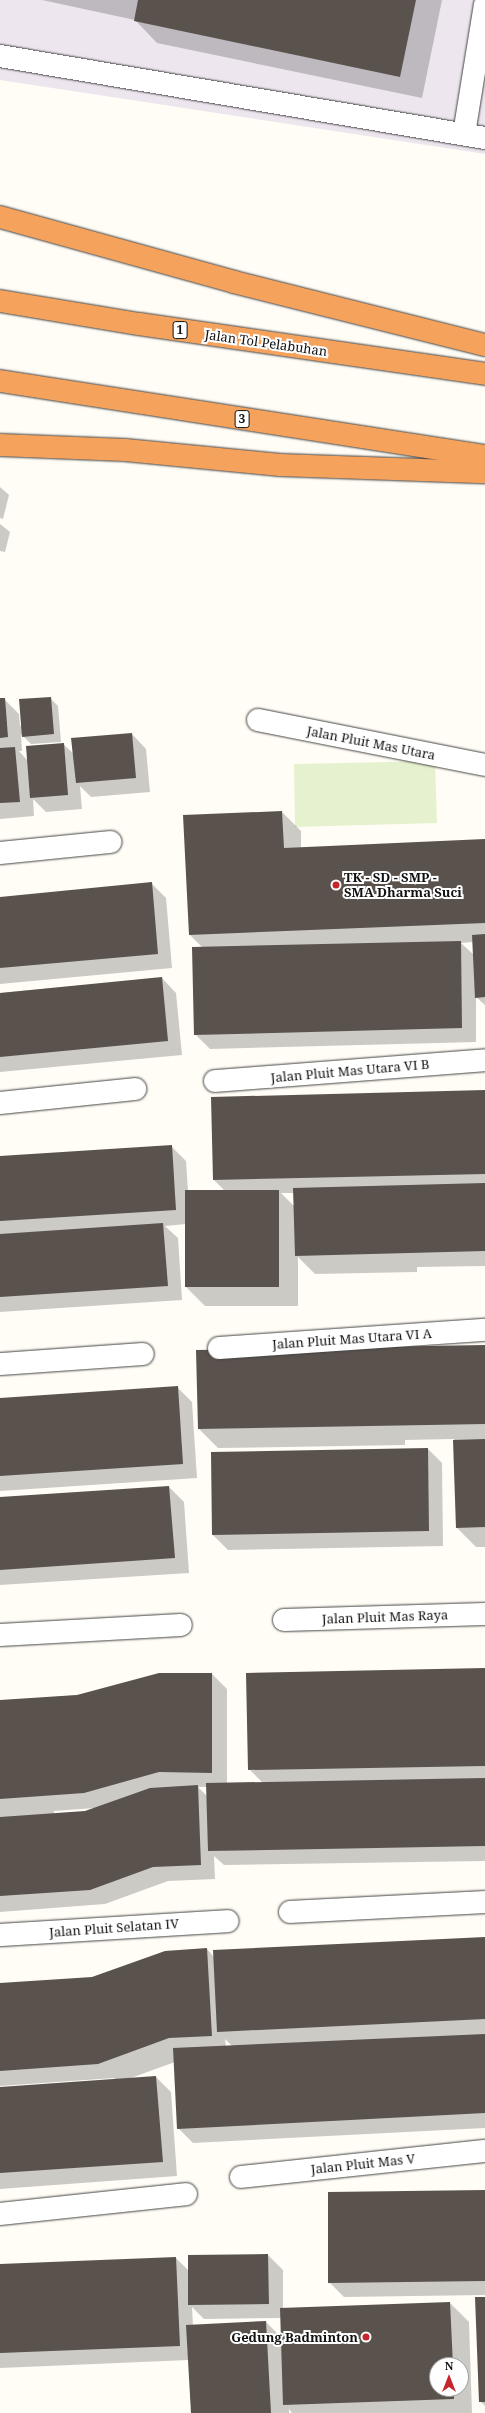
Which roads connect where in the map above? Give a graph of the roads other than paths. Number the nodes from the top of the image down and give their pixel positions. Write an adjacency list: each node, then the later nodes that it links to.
1 (485, 4): 3 (street)
2 (0, 56): 3 (street)
3 (475, 136)
4 (0, 217): 6 (highway)
5 (0, 301): 7 (highway, Jalan Tol Pelabuhan / 1)
6 (485, 345)
7 (485, 374)
8 (0, 381): 10 (highway, 3)
9 (0, 445): 11 (highway)
10 (485, 456)
11 (485, 472)
12 (258, 720): 13 (street, Jalan Pluit Mas Utara)
13 (485, 764)
14 (110, 842): 15 (street)
15 (0, 853)
16 (485, 1060): 17 (street, Jalan Pluit Mas Utara VI B)
17 (215, 1081)
18 (135, 1089): 19 (street)
19 (0, 1103)
20 (485, 1330): 21 (street, Jalan Pluit Mas Utara VI A)
21 (219, 1348)
22 (143, 1354): 23 (street)
23 (0, 1364)
24 (485, 1614): 25 (street, Jalan Pluit Mas Raya)
25 (284, 1620)
26 (180, 1625): 27 (street)
27 (0, 1635)
28 (485, 1902): 29 (street)
29 (290, 1912)
30 (228, 1921): 31 (street, Jalan Pluit Selatan IV)
31 (0, 1936)
32 (485, 2151): 33 (street, Jalan Pluit Mas V)
33 (241, 2177)
34 (186, 2194): 35 (street)
35 (0, 2214)

